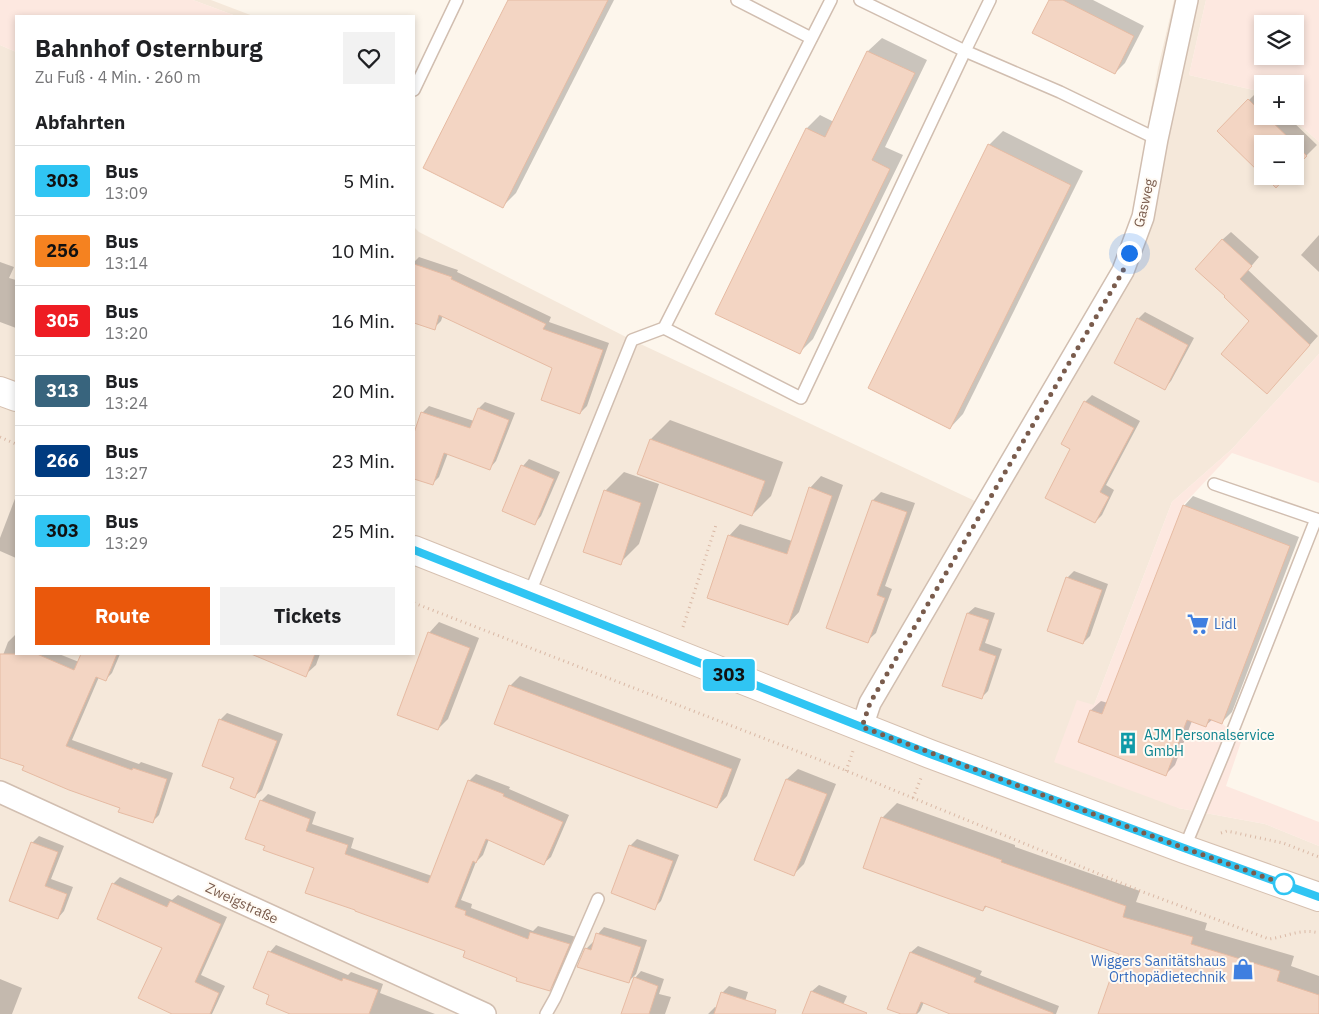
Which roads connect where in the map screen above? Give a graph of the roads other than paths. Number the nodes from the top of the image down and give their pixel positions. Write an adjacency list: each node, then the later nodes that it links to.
1 (457, 0): 9 (lane)
2 (737, 0): 7 (lane)
3 (831, 0): 7 (lane)
4 (860, 0): 8 (lane)
5 (990, 0): 8 (lane)
6 (1187, 0): 10 (street, Gasweg)
7 (811, 38): 11 (lane)
8 (965, 51): 10 (lane); 11 (lane)
9 (415, 88)
10 (1158, 139): 18 (street, Gasweg)
11 (664, 328): 17 (lane)
12 (0, 391): 13 (street)
13 (15, 397)
14 (1214, 484): 15 (lane)
15 (1318, 520): 20 (lane)
16 (415, 550): 17 (street)
17 (530, 596): 18 (street)
18 (862, 727): 20 (street)
19 (0, 792): 23 (street, Zweigstraße)
20 (1184, 848): 21 (street)
21 (1319, 897)
22 (598, 899): 24 (lane)
23 (485, 1014)
24 (546, 1014)

